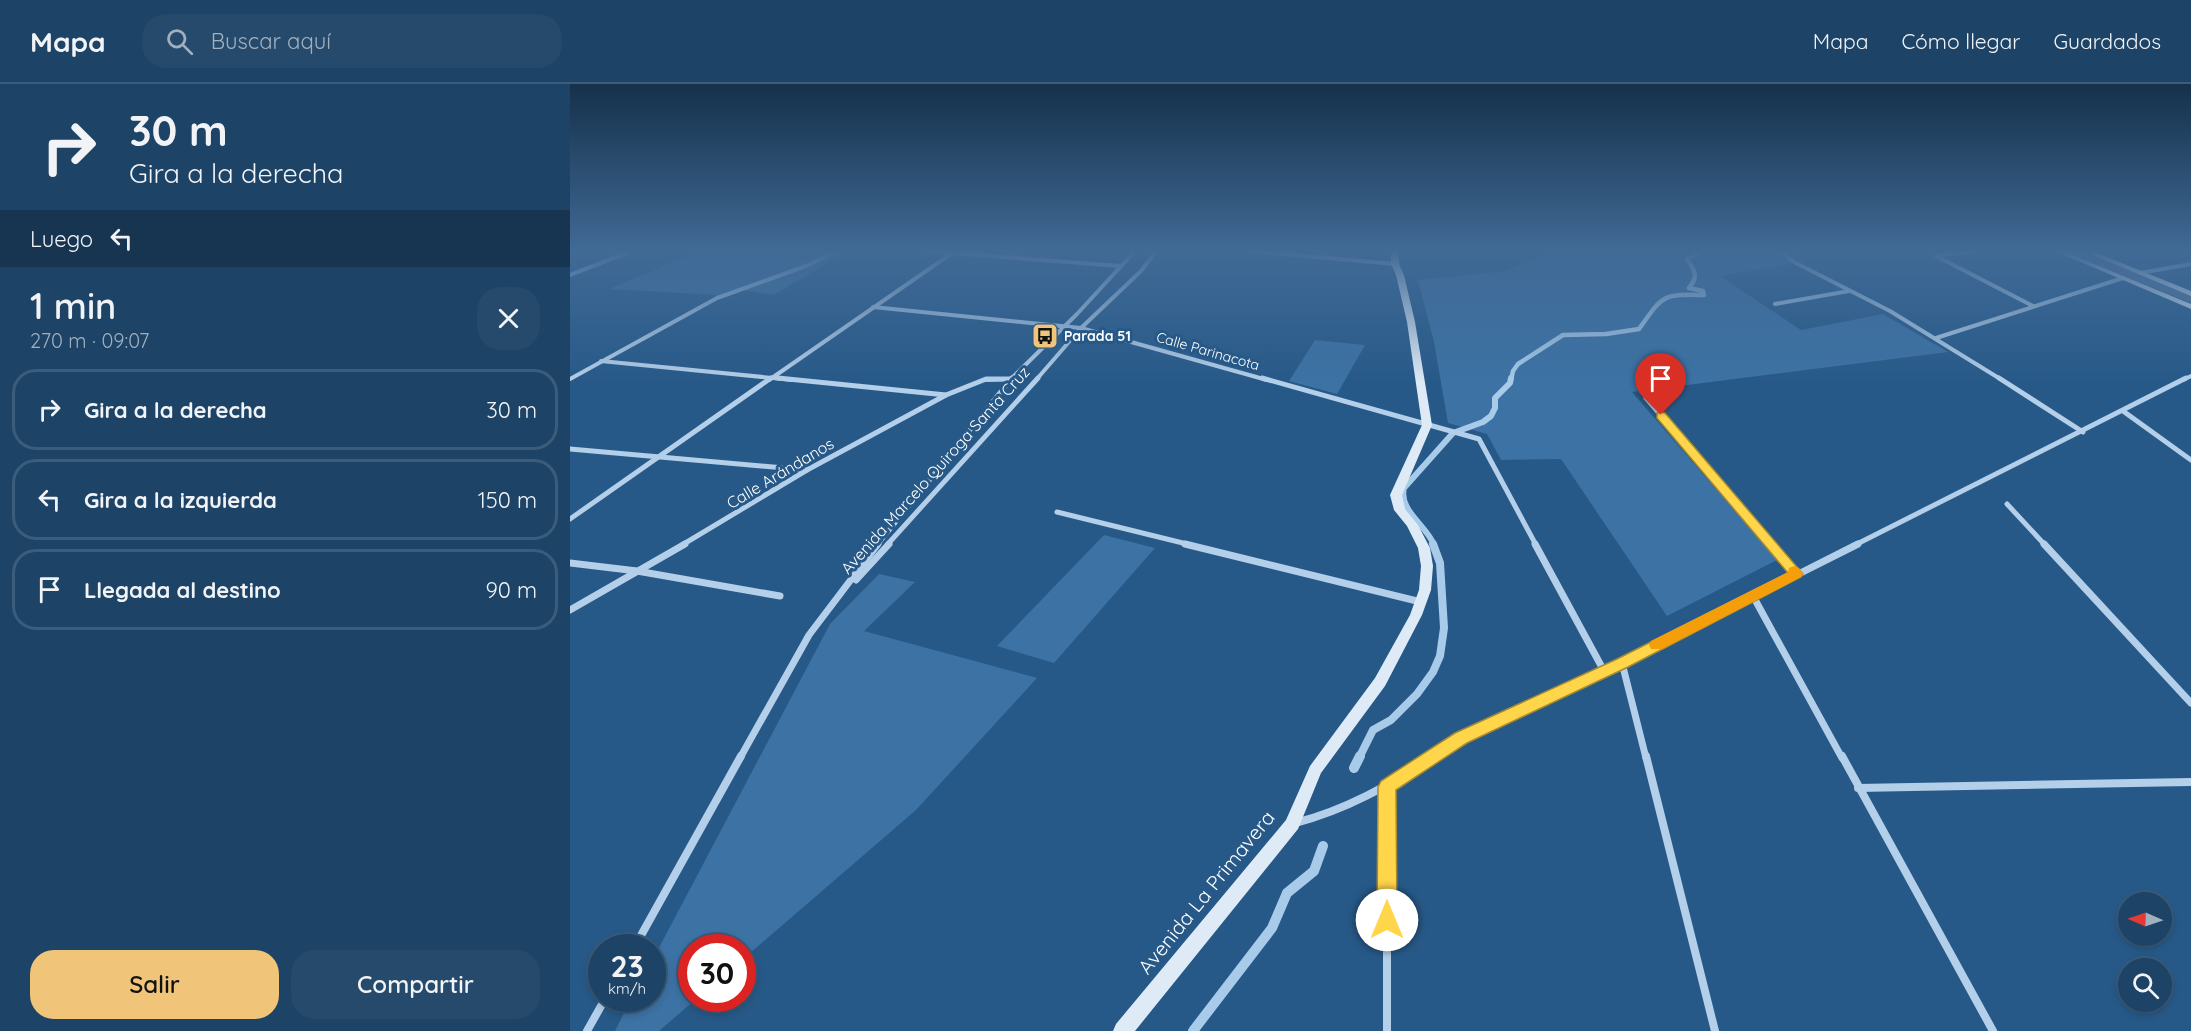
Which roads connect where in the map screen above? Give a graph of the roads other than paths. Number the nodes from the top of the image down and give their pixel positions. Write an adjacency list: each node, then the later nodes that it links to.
1 (725, 295): 18 (street)
2 (891, 295): 12 (street)
3 (1094, 295): 15 (street, Avenida Marcelo Quiroga Santa Cruz)
4 (1116, 295): 16 (street, Avenida Marcelo Quiroga Santa Cruz)
5 (1405, 295): 26 (street)
6 (1822, 295): 11 (street)
7 (1858, 295): 17 (street)
8 (2011, 295): 13 (street)
9 (2070, 295): 13 (street)
10 (2163, 295): 14 (street)
11 (1775, 304)
12 (873, 307): 15 (street, Calle Parinacota); 22 (street)
13 (2033, 307): 17 (street)
14 (2191, 307)
15 (1065, 326): 16 (street, Calle Parinacota); 21 (street, Avenida Marcelo Quiroga Santa Cruz)
16 (1081, 328): 26 (street, Calle Parinacota); 41 (street, Avenida Marcelo Quiroga Santa Cruz)
17 (1936, 338): 27 (street)
18 (601, 362): 20 (street); 22 (street)
19 (2191, 376): 25 (street)
20 (570, 379)
21 (1011, 379): 23 (street, Calle Arándanos); 41 (street, Avenida Marcelo Quiroga Santa Cruz)
22 (771, 380): 23 (street); 29 (street)
23 (946, 395): 31 (street, Calle Arándanos)
24 (1646, 398): 37 (street)
25 (2123, 411): 27 (street); 30 (street)
26 (1427, 426): 40 (street, Avenida La Primavera); 44 (street, Calle Parinacota)
27 (2083, 432): 37 (street)
28 (570, 449): 29 (street)
29 (661, 458): 31 (street); 34 (street)
30 (2191, 460)
31 (807, 470): 36 (street, Calle Arándanos)
32 (2007, 504): 45 (street)
33 (1056, 512): 40 (street)
34 (570, 519)
35 (570, 562): 36 (street)
36 (637, 571): 38 (street); 42 (street, Calle Arándanos)
37 (1796, 574): 39 (street)
38 (780, 596)
39 (1753, 596): 43 (street); 48 (street)
40 (1421, 602): 49 (street, Avenida La Primavera)
41 (833, 605): 50 (street, Avenida Marcelo Quiroga Santa Cruz)
42 (570, 610)
43 (1622, 663): 44 (street); 55 (street)
44 (1605, 671): 47 (street)
45 (2191, 703)
46 (2191, 782): 48 (street)
47 (1387, 787): 49 (street); 54 (street)
48 (1858, 788): 56 (street)
49 (1292, 824): 53 (street, Avenida La Primavera)
50 (642, 934)
51 (598, 1012): 52 (street)
52 (587, 1031)
53 (1123, 1031)
54 (1387, 1031)
55 (1715, 1031)
56 (1993, 1031)

